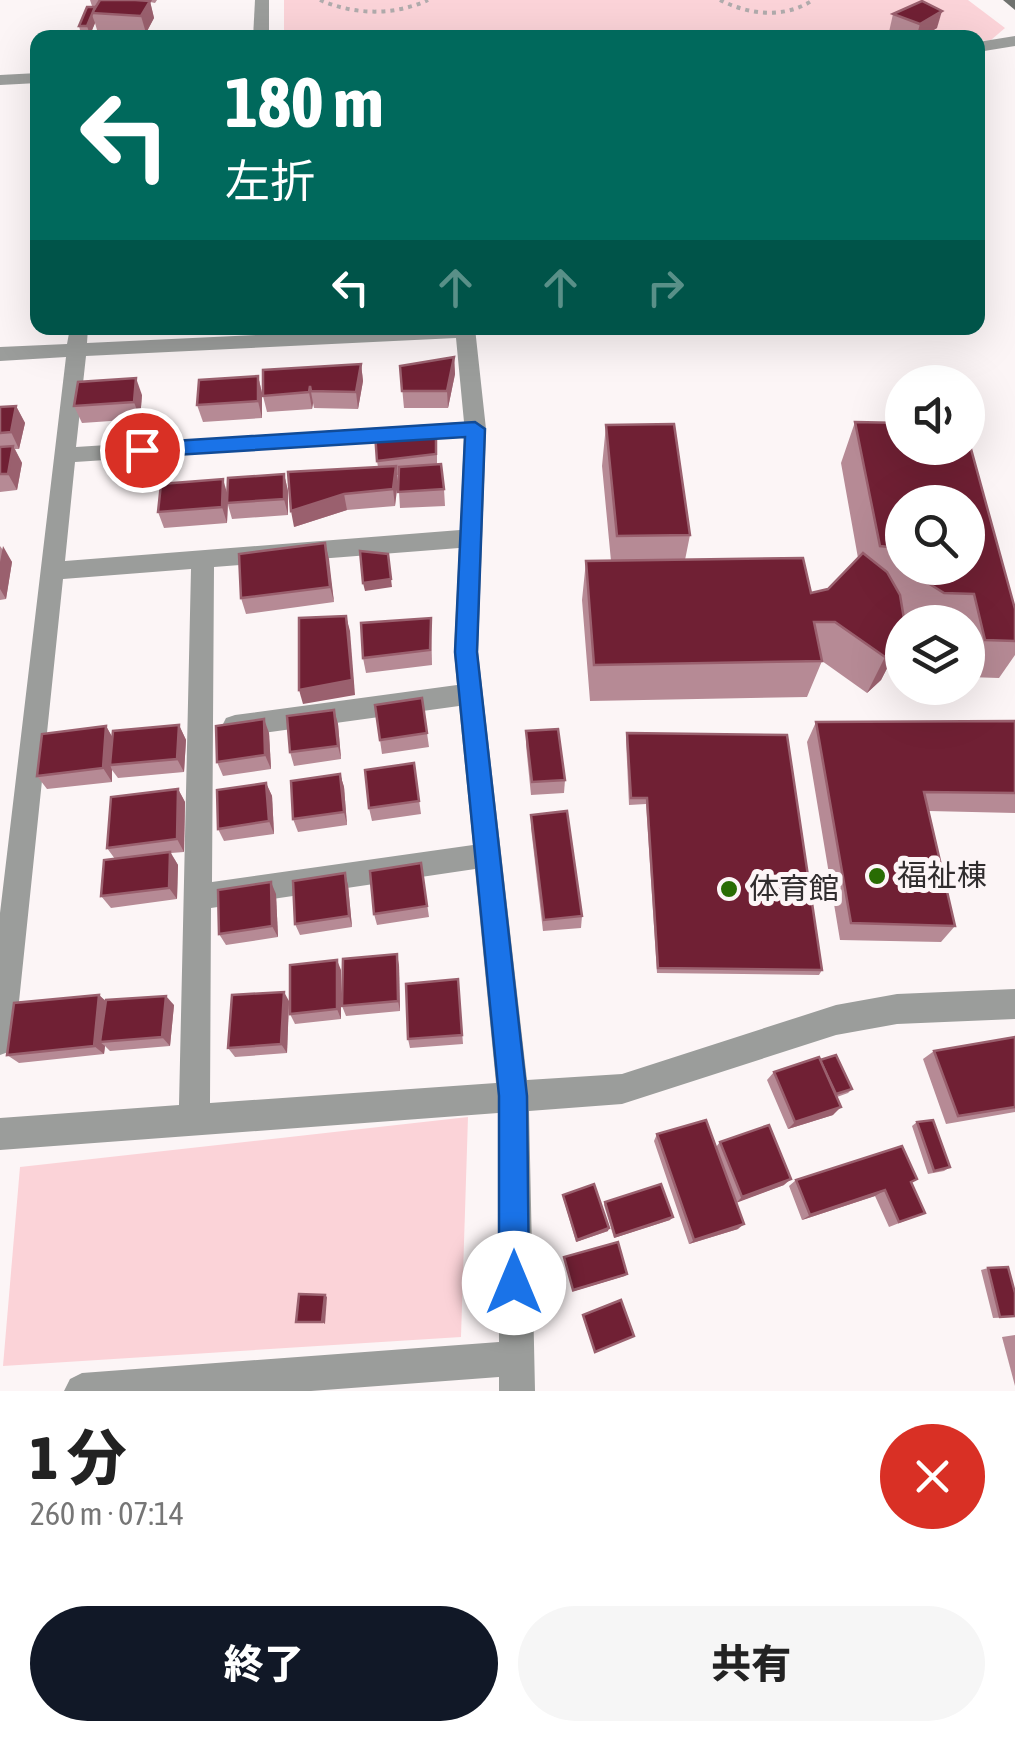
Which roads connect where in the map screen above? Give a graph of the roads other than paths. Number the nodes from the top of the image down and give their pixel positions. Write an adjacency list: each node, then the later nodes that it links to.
1 (262, 0): 4 (street)
2 (1010, 0): 3 (main road)
3 (1015, 6)
4 (261, 30)
5 (1015, 41): 6 (street)
6 (985, 46)
7 (30, 78): 8 (street)
8 (0, 80)
9 (78, 335): 12 (street)
10 (354, 335): 12 (street)
11 (466, 335): 14 (street)
12 (76, 350): 13 (street); 15 (street)
13 (0, 354)
14 (475, 429): 15 (street); 16 (street)
15 (68, 455): 18 (street)
16 (470, 538): 17 (street); 19 (street)
17 (203, 558): 18 (street); 20 (street)
18 (55, 571): 24 (street)
19 (470, 694): 20 (street); 21 (street)
20 (200, 730): 22 (street)
21 (488, 855): 22 (street); 25 (street)
22 (198, 896): 26 (street)
23 (1015, 1004): 25 (street)
24 (0, 1040)
25 (513, 1096): 26 (street); 28 (street)
26 (194, 1120): 27 (street)
27 (0, 1134)
28 (516, 1374): 29 (street)
29 (82, 1391)

